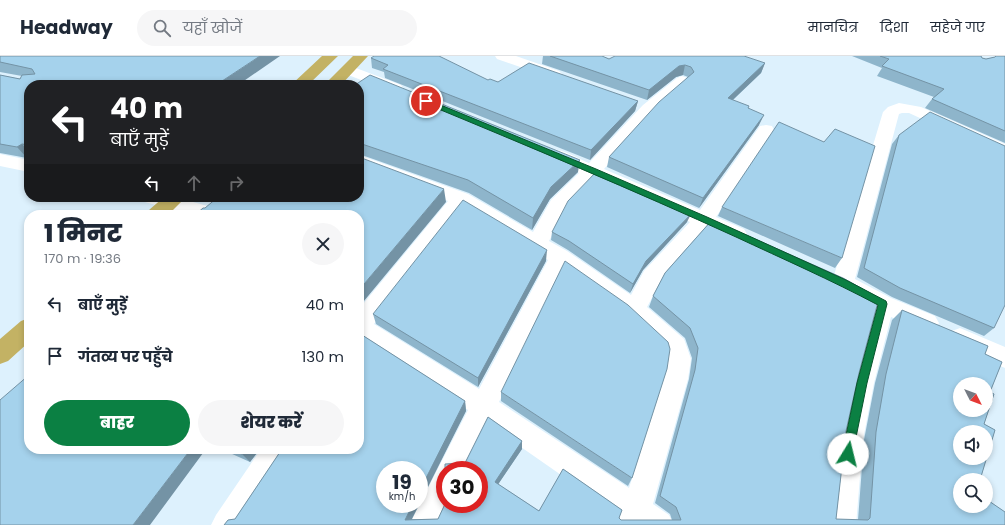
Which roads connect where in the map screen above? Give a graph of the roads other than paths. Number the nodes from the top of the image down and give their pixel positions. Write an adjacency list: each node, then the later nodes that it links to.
1 (331, 56): 6 (highway)
2 (361, 56): 4 (highway)
3 (502, 56): 5 (street)
4 (348, 70): 7 (highway); 9 (street)
5 (568, 79)
6 (305, 80)
7 (337, 80)
8 (682, 81): 16 (street)
9 (414, 96)
10 (766, 130): 20 (street)
11 (536, 147): 16 (street)
12 (1005, 151): 24 (street)
13 (0, 160): 15 (street)
14 (364, 163): 17 (street)
15 (24, 165)
16 (593, 170): 20 (street); 22 (street)
17 (461, 199): 22 (street); 26 (street)
18 (177, 202): 19 (street)
19 (206, 210)
20 (704, 219): 21 (street); 25 (street)
21 (752, 241)
22 (537, 244): 23 (street)
23 (560, 258): 25 (street); 31 (street)
24 (883, 304): 30 (street); 39 (street)
25 (634, 309): 35 (street)
26 (364, 321)
27 (364, 330): 31 (street)
28 (24, 332): 29 (highway)
29 (0, 354)
30 (1005, 358)
31 (482, 406): 33 (street); 35 (street)
32 (274, 454): 36 (street)
33 (455, 461)
34 (436, 500): 37 (street)
35 (634, 518): 38 (street)
36 (226, 525)
37 (424, 525)
38 (659, 525)
39 (841, 525)

